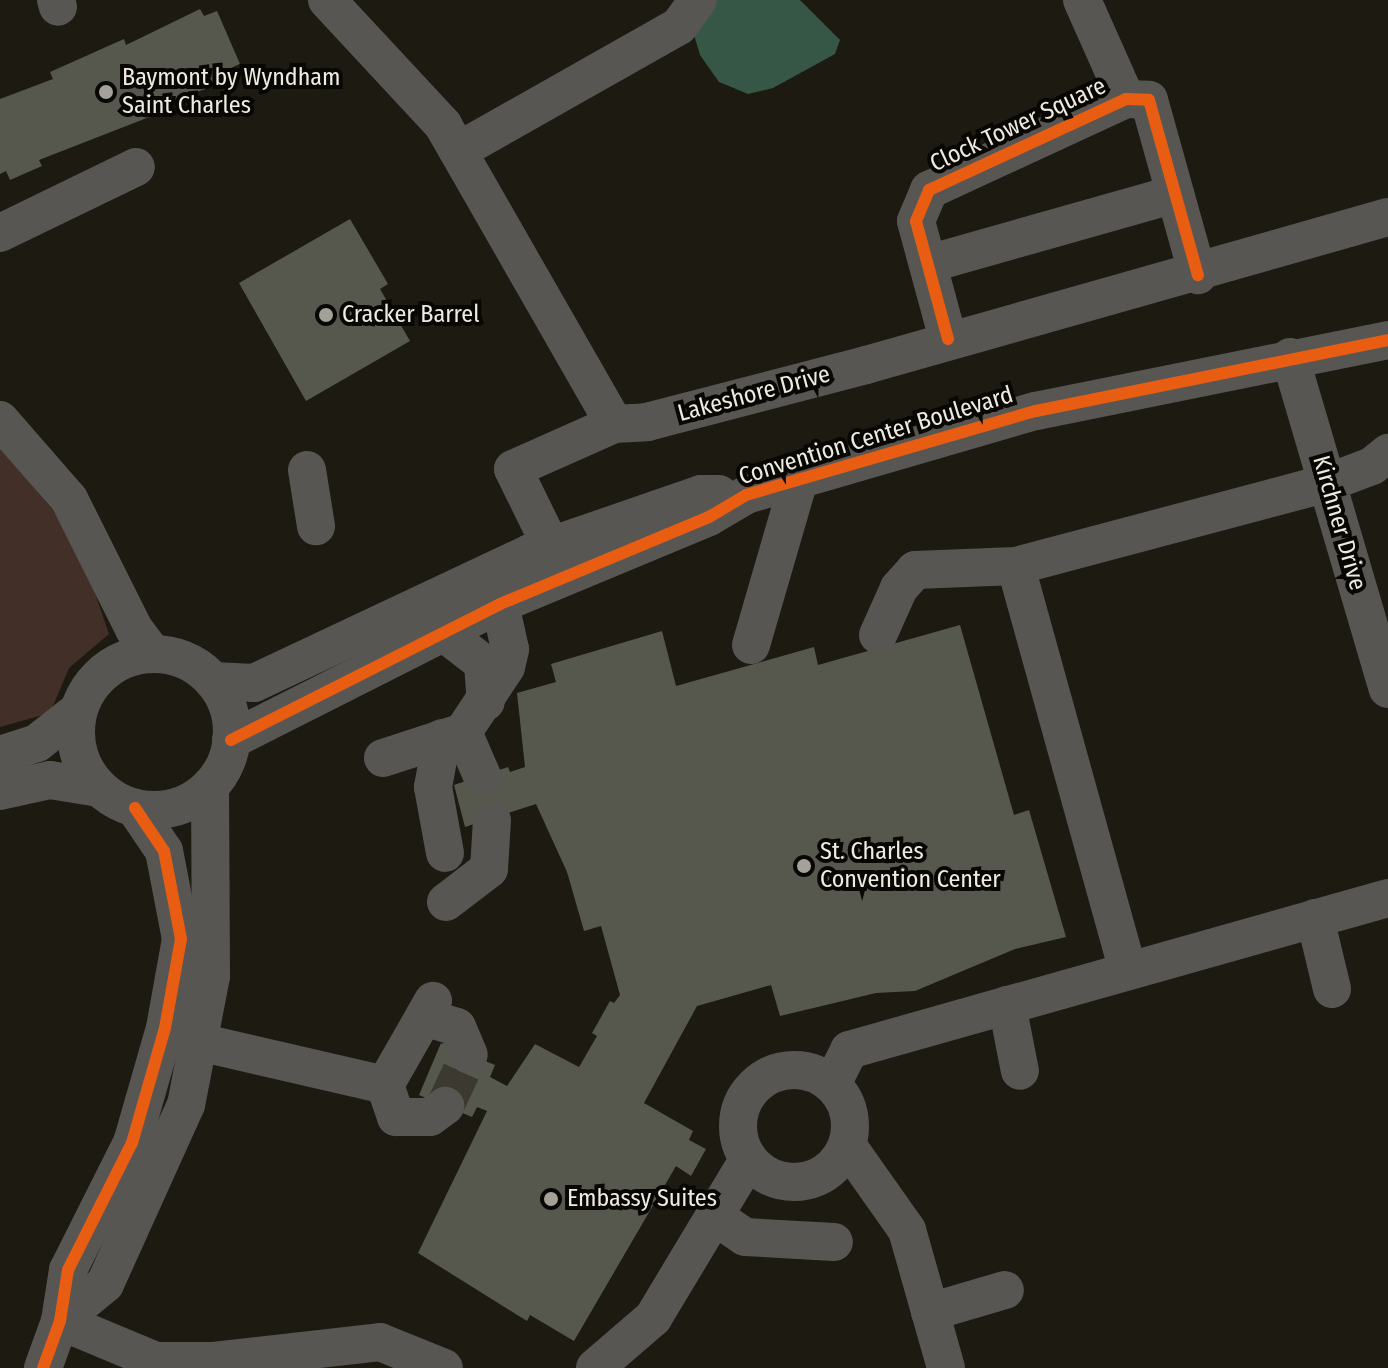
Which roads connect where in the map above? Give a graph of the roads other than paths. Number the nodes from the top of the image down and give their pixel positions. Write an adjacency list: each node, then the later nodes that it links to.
1 (327, 0): 5 (street)
2 (698, 0): 5 (street)
3 (1082, 0): 4 (street)
4 (1126, 99): 7 (street, Clock Tower Square); 10 (street, Clock Tower Square)
5 (458, 151): 16 (street)
6 (136, 167): 9 (street)
7 (1175, 194): 10 (street); 11 (street, Clock Tower Square)
8 (1388, 217): 11 (street, Lakeshore Drive)
9 (0, 233)
10 (928, 264): 12 (street, Clock Tower Square)
11 (1198, 275): 12 (street, Lakeshore Drive)
12 (948, 339): 16 (street, Lakeshore Drive)
13 (1388, 340): 14 (street, Convention Center Boulevard)
14 (1290, 357): 19 (street, Convention Center Boulevard); 20 (street, Kirchner Drive)
15 (0, 420): 28 (street)
16 (614, 424): 22 (street, Lakeshore Drive)
17 (1388, 453): 20 (street)
18 (307, 470): 21 (street)
19 (799, 480): 22 (street, Convention Center Boulevard); 27 (street)
20 (1327, 483): 23 (street); 30 (street, Kirchner Drive)
21 (316, 526)
22 (558, 560): 24 (street, Convention Center Boulevard); 29 (street, Convention Center Boulevard)
23 (1016, 566): 26 (street); 46 (street)
24 (500, 604): 25 (street, Convention Center Boulevard); 32 (street)
25 (444, 633): 32 (street); 33 (street, Convention Center Boulevard)
26 (878, 635)
27 (751, 645)
28 (153, 654): 29 (street); 31 (street)
29 (213, 681): 33 (street)
30 (1388, 689)
31 (79, 710): 34 (street); 38 (street)
32 (464, 724): 35 (street); 36 (street); 42 (street)
33 (231, 740): 37 (street)
34 (0, 755)
35 (383, 758)
36 (482, 776)
37 (210, 786): 40 (street); 49 (street)
38 (99, 788): 39 (street); 40 (street)
39 (0, 791)
40 (135, 808): 61 (street)
41 (492, 820): 44 (street)
42 (445, 853)
43 (1388, 898): 45 (street)
44 (446, 902)
45 (1315, 918): 46 (street); 47 (street)
46 (1128, 971): 48 (street)
47 (1332, 989)
48 (1007, 1005): 51 (street); 52 (street)
49 (199, 1042): 53 (street); 61 (street)
50 (469, 1055): 53 (street)
51 (1020, 1071)
52 (832, 1084): 55 (street); 56 (street)
53 (391, 1101): 54 (street)
54 (445, 1106)
55 (847, 1145): 56 (street); 60 (street)
56 (748, 1160): 57 (street)
57 (714, 1216): 58 (street); 65 (street)
58 (834, 1242)
59 (1005, 1290): 60 (street)
60 (930, 1312): 66 (street)
61 (60, 1321): 62 (street); 63 (street)
62 (197, 1364): 64 (street)
63 (43, 1368)
64 (444, 1368)
65 (595, 1368)
66 (946, 1368)

